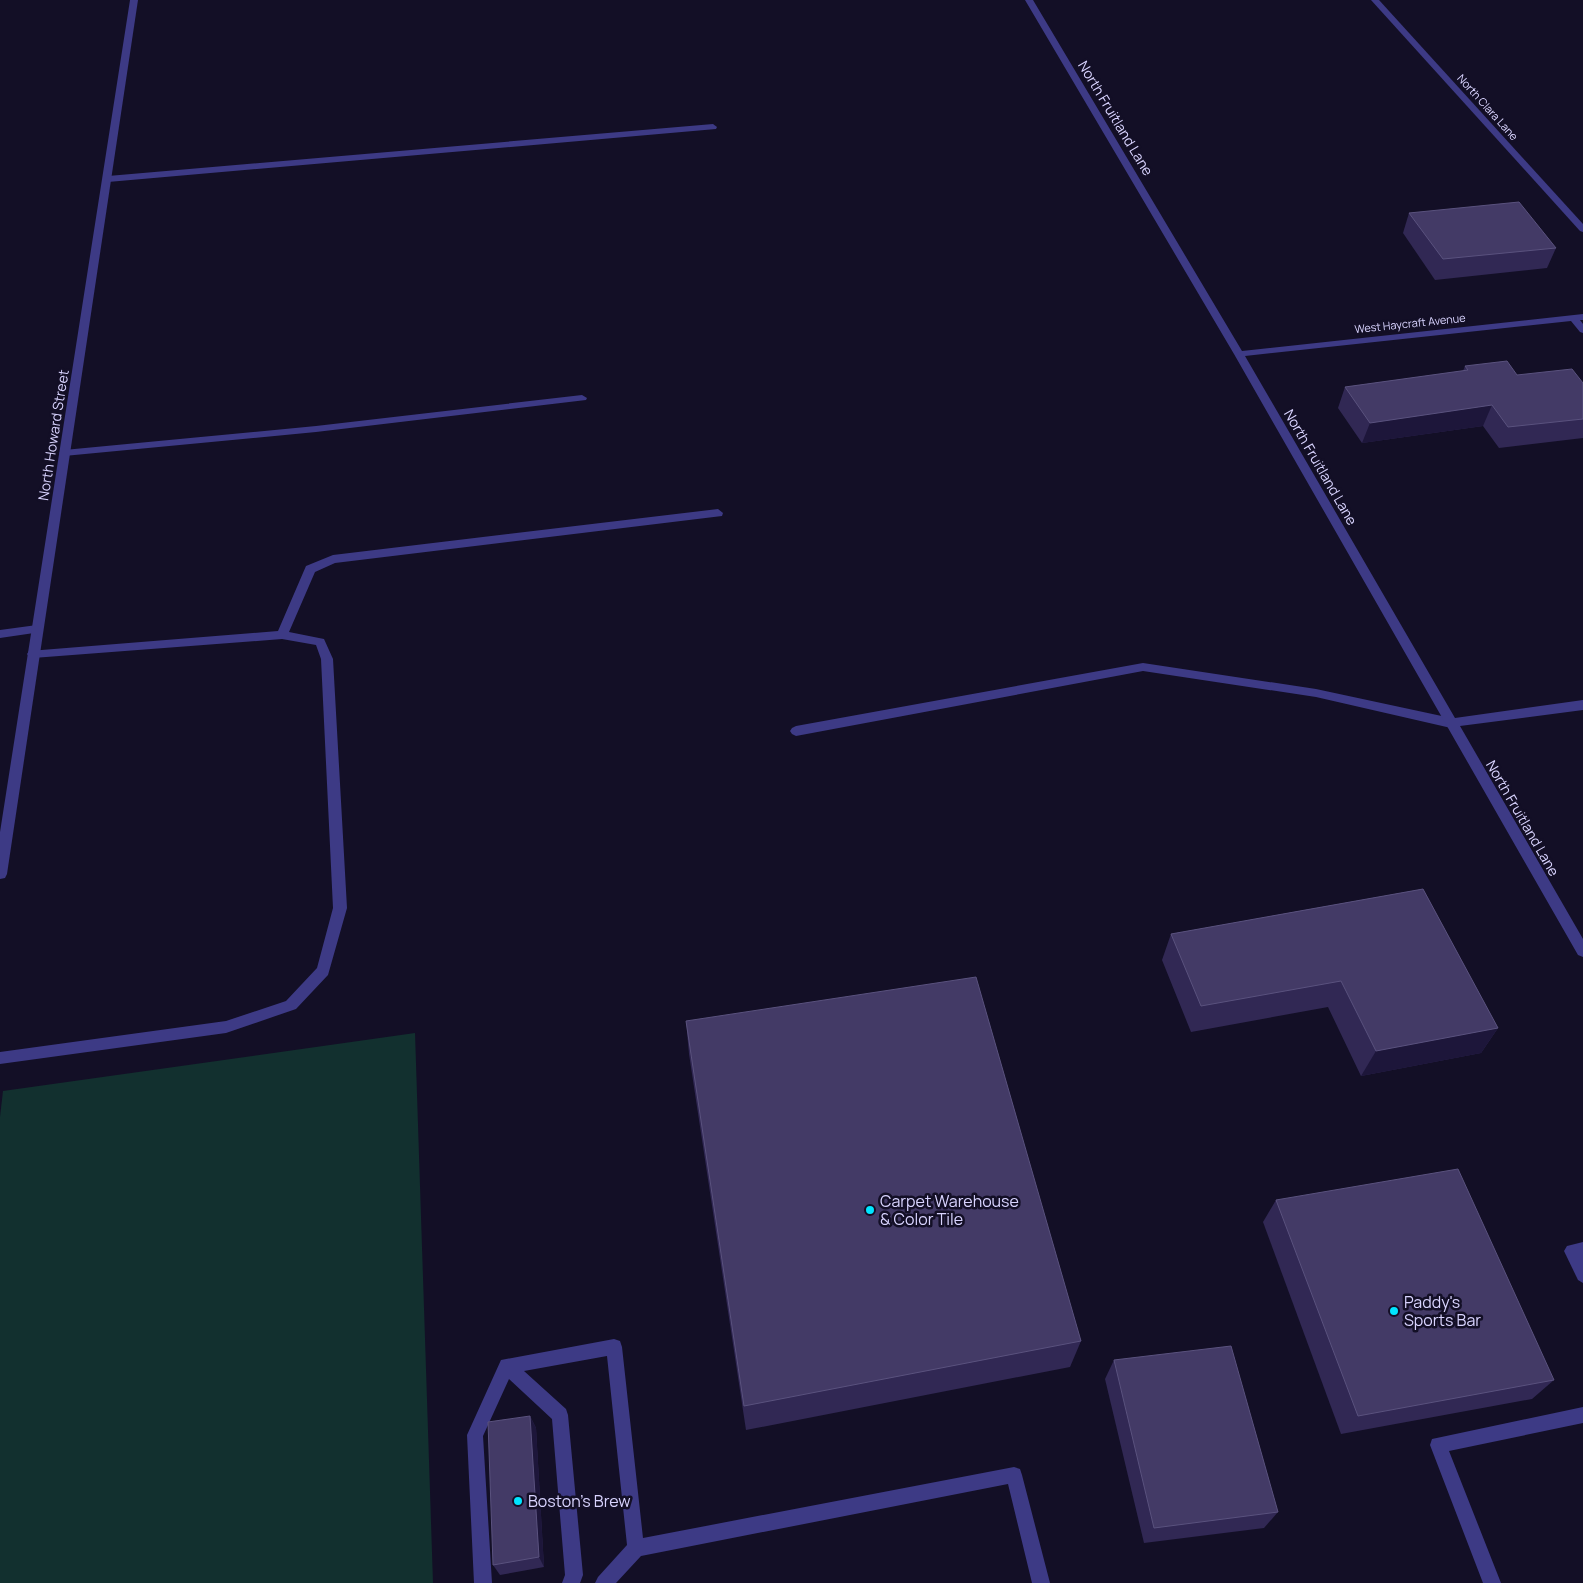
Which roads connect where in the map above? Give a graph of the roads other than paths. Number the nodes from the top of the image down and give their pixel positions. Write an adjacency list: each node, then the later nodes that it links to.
1 (134, 0): 5 (street, North Howard Street)
2 (1028, 0): 9 (street, North Fruitland Lane)
3 (1375, 0): 6 (street, North Clara Lane)
4 (713, 127): 5 (street)
5 (108, 179): 11 (street, North Howard Street)
6 (1583, 230)
7 (1578, 317): 8 (street); 9 (street, West Haycraft Avenue)
8 (1583, 330)
9 (1239, 354): 18 (street, North Fruitland Lane)
10 (582, 398): 11 (street)
11 (64, 453): 13 (street, North Howard Street)
12 (718, 513): 15 (street)
13 (37, 629): 14 (street); 16 (street, North Howard Street)
14 (0, 634)
15 (282, 635): 16 (street); 22 (street)
16 (33, 654): 20 (street, North Howard Street)
17 (1583, 705): 18 (street)
18 (1451, 723): 19 (street); 21 (street, North Fruitland Lane)
19 (796, 731)
20 (0, 874)
21 (1583, 952)
22 (0, 1058)
23 (1583, 1249): 24 (street)
24 (1583, 1275)
25 (507, 1366): 27 (street); 28 (street); 29 (street)
26 (1583, 1415): 32 (street)
27 (636, 1548): 30 (street); 31 (street)
28 (483, 1583)
29 (571, 1583)
30 (604, 1583)
31 (1041, 1583)
32 (1492, 1583)

